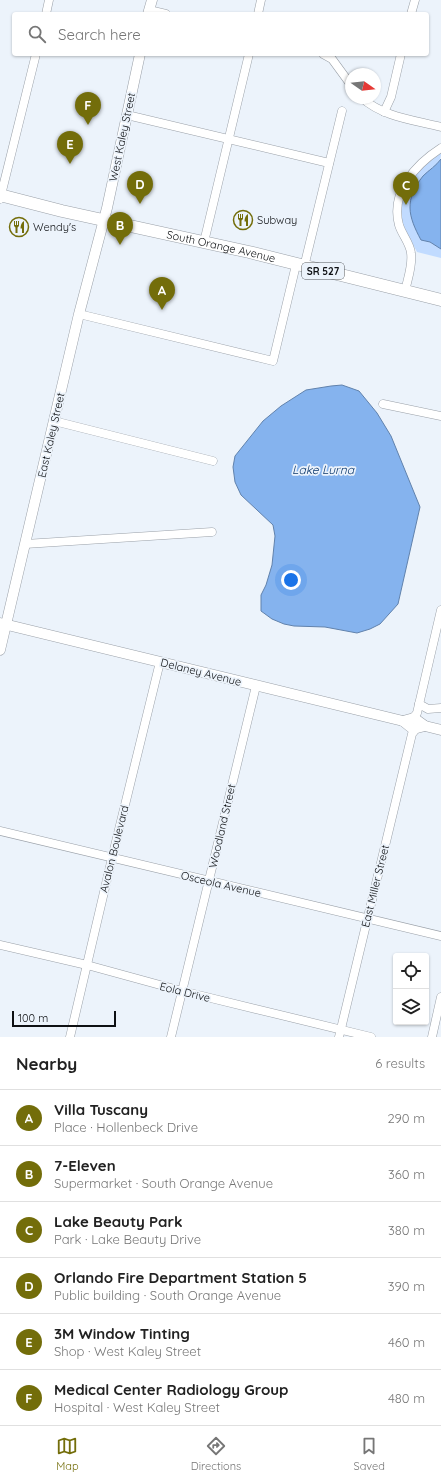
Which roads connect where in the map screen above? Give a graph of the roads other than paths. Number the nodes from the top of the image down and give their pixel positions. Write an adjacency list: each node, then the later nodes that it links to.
1 (49, 0): 5 (street)
2 (261, 0): 7 (street)
3 (415, 0): 8 (street)
4 (150, 8): 6 (street)
5 (46, 12)
6 (161, 12)
7 (258, 12)
8 (412, 12)
9 (35, 56): 23 (street)
10 (140, 56): 18 (street, West Kaley Street)
11 (249, 56): 20 (street)
12 (327, 56): 14 (street)
13 (401, 56): 17 (street)
14 (345, 77)
15 (369, 104): 17 (street)
16 (342, 110): 22 (street)
17 (384, 112): 19 (street)
18 (128, 115): 20 (street); 24 (street, West Kaley Street)
19 (441, 127)
20 (229, 139): 22 (street); 25 (street)
21 (441, 148): 27 (street)
22 (329, 163): 26 (street)
23 (0, 197): 24 (main road, South Orange Avenue / SR 527)
24 (103, 220): 25 (main road, South Orange Avenue / SR 527); 29 (street, East Kaley Street)
25 (204, 242): 26 (main road, South Orange Avenue / SR 527)
26 (300, 266): 27 (main road, South Orange Avenue / SR 527); 29 (street)
27 (404, 292): 28 (main road, South Orange Avenue / SR 527)
28 (441, 300)
29 (79, 314): 32 (street, East Kaley Street)
30 (383, 404): 31 (street)
31 (441, 416)
32 (54, 421): 33 (street); 35 (street, East Kaley Street)
33 (213, 461)
34 (212, 532): 35 (street)
35 (25, 544): 37 (street, East Kaley Street)
36 (441, 610): 41 (street)
37 (3, 624): 38 (street, East Kaley Street); 39 (street, Delaney Avenue)
38 (0, 650)
39 (160, 662): 40 (street, Delaney Avenue); 46 (street, Avalon Boulevard)
40 (256, 686): 43 (street, Delaney Avenue); 47 (street, Woodland Street)
41 (419, 704): 42 (street); 43 (street, East Miller Street)
42 (441, 708)
43 (414, 724): 44 (street, Delaney Avenue); 48 (street, East Miller Street)
44 (441, 730)
45 (0, 832): 46 (street, Osceola Avenue)
46 (112, 858): 47 (street, Osceola Avenue); 51 (street, Avalon Boulevard)
47 (209, 881): 48 (street, Osceola Avenue); 52 (street, Woodland Street)
48 (367, 919): 49 (street, Osceola Avenue); 54 (street, East Miller Street)
49 (441, 936)
50 (0, 945): 51 (street, Eola Drive)
51 (87, 965): 52 (street, Eola Drive); 55 (street, Avalon Boulevard)
52 (182, 991): 54 (street, Eola Drive); 56 (street, Woodland Street)
53 (441, 996): 58 (street)
54 (339, 1033): 57 (street, Eola Drive)
55 (70, 1037)
56 (171, 1037)
57 (371, 1037)
58 (432, 1037)

